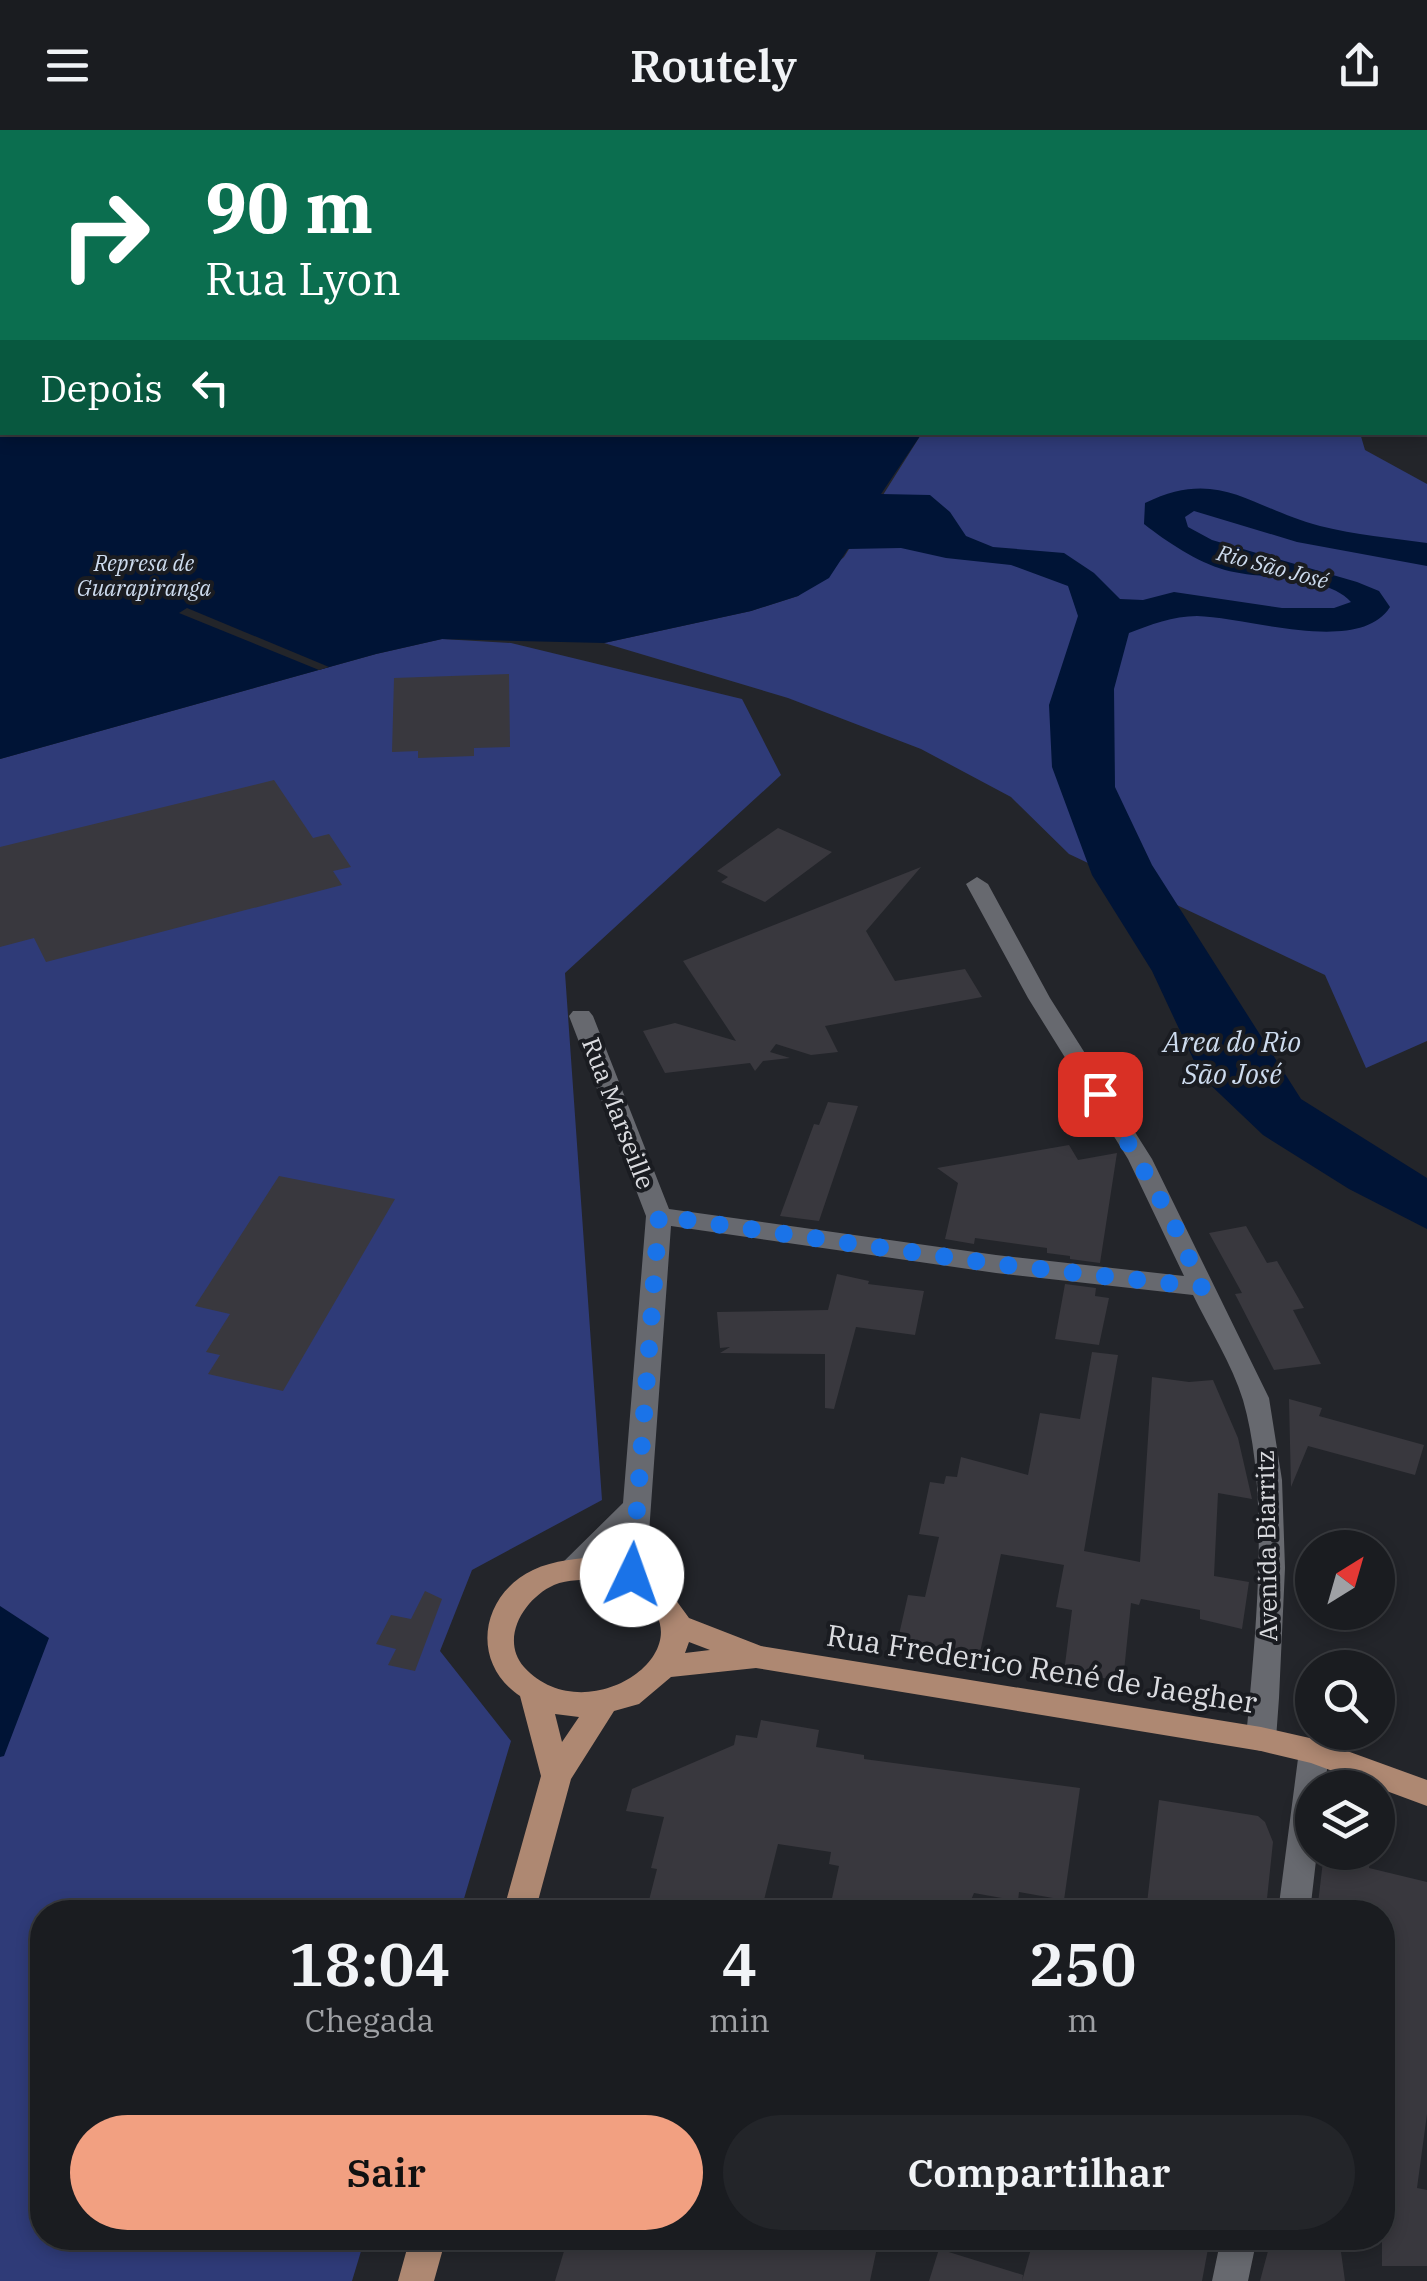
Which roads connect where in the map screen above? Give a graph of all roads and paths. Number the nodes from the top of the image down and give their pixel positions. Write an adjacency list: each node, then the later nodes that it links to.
1 (977, 884): 4 (street, Avenida Biarritz)
2 (581, 1016): 3 (street, Rua Marseille)
3 (659, 1216): 4 (street); 5 (street, Rua Marseille)
4 (1202, 1287): 13 (street, Avenida Biarritz)
5 (635, 1509): 6 (street); 7 (street, Rua Marseille)
6 (570, 1569): 7 (main road); 11 (main road)
7 (632, 1575): 8 (main road)
8 (676, 1625): 9 (main road, Rua Frederico René de Jaegher); 10 (main road)
9 (758, 1657): 10 (main road, Rua Frederico René de Jaegher); 13 (main road, Rua Frederico René de Jaegher)
10 (668, 1666): 12 (main road)
11 (534, 1693): 12 (main road); 15 (main road)
12 (603, 1704): 15 (main road)
13 (1261, 1739): 14 (main road, Rua Frederico René de Jaegher)
14 (1314, 1751): 16 (main road, Rua Frederico René de Jaegher); 18 (street)
15 (556, 1776): 17 (main road)
16 (1427, 1793)
17 (522, 1900)
18 (1295, 1900)
19 (425, 2250): 21 (main road)
20 (1236, 2250): 22 (street)
21 (416, 2281)
22 (1230, 2281)

